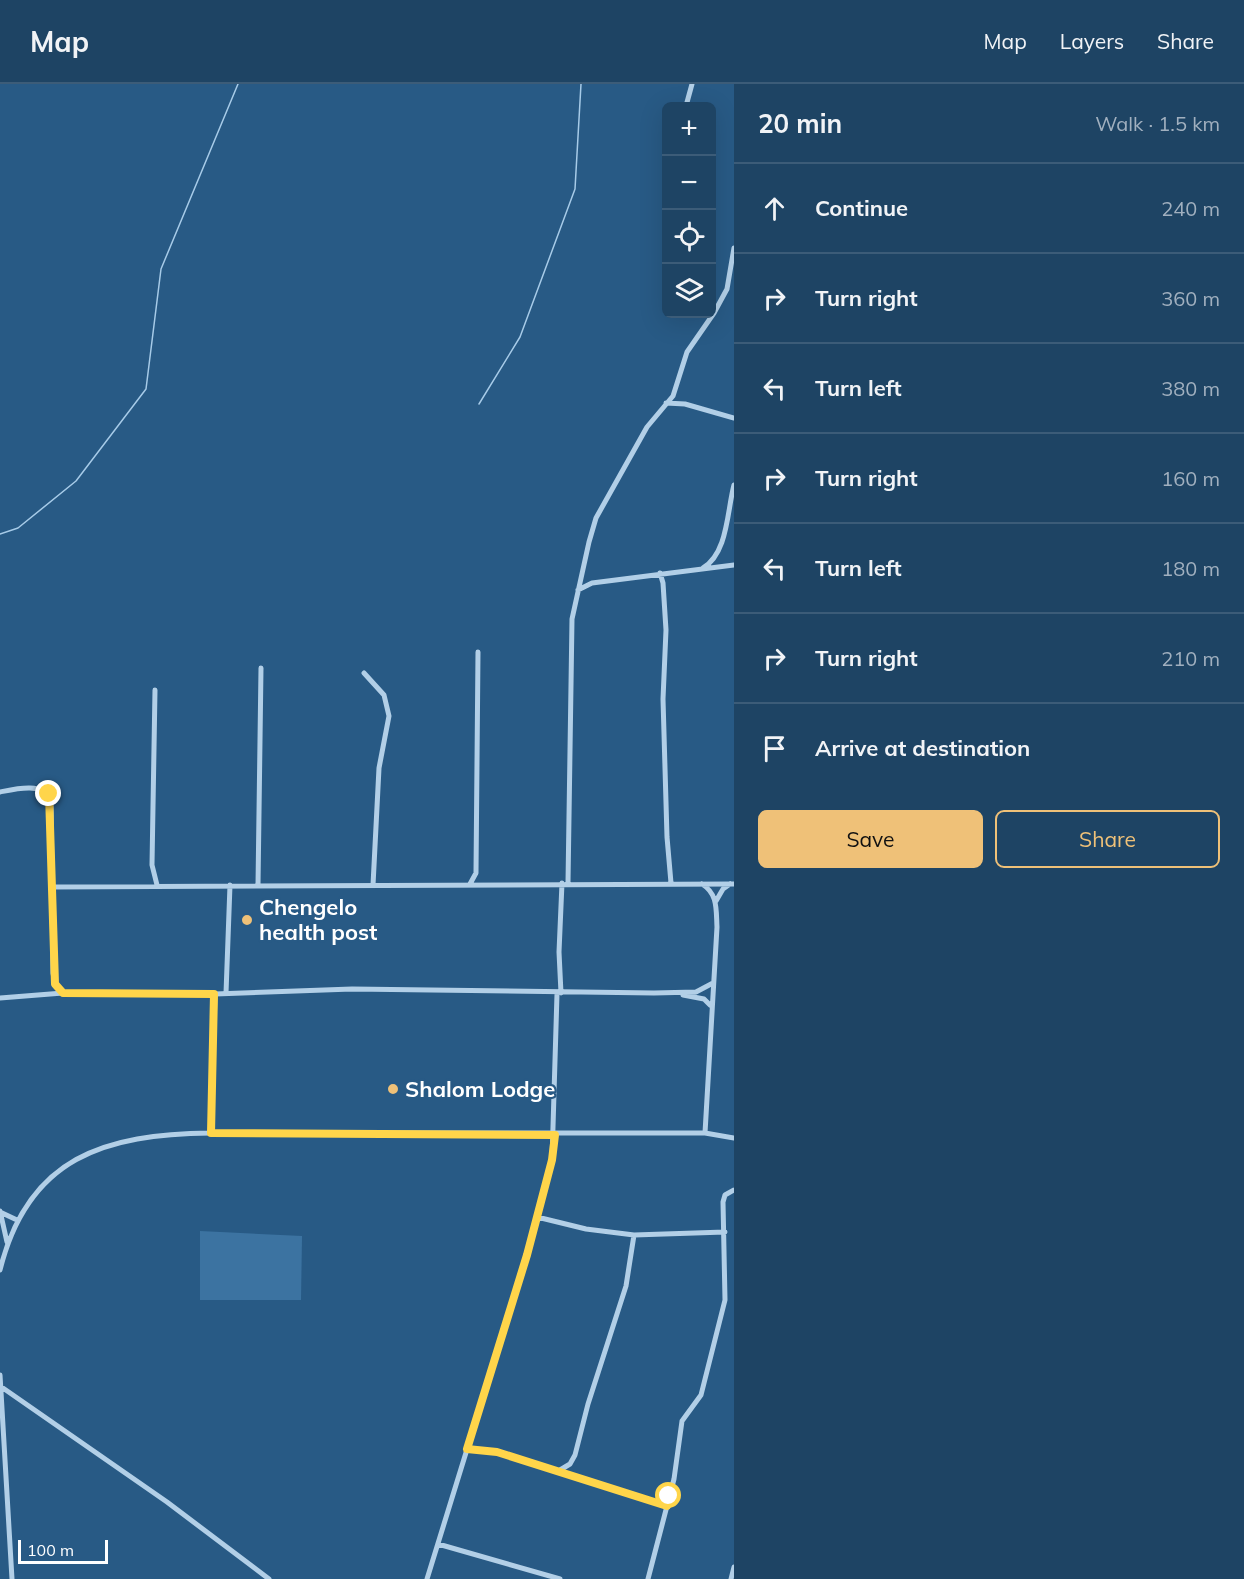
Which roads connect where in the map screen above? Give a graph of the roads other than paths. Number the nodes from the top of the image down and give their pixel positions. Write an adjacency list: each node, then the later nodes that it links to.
1 (692, 84): 2 (street)
2 (687, 102)
3 (734, 248): 4 (street)
4 (676, 390): 5 (street); 6 (street)
5 (666, 403): 6 (street); 15 (street)
6 (685, 404): 7 (street)
7 (734, 418)
8 (734, 485): 9 (street)
9 (717, 555): 11 (street); 12 (street)
10 (734, 565): 11 (street)
11 (723, 566): 12 (street)
12 (701, 568): 13 (street)
13 (670, 572): 14 (street); 17 (street)
14 (660, 573): 16 (street); 17 (street)
15 (581, 575): 16 (street); 18 (street)
16 (592, 583): 18 (street)
17 (663, 583): 28 (street)
18 (578, 590): 25 (street)
19 (478, 651): 24 (street)
20 (261, 668): 33 (street)
21 (364, 674): 34 (street)
22 (154, 690): 31 (street)
23 (0, 792): 35 (street)
24 (476, 873): 26 (street); 27 (street)
25 (565, 883): 27 (street); 28 (street); 42 (street)
26 (470, 884): 27 (street); 34 (street)
27 (484, 884)
28 (671, 884): 29 (street)
29 (702, 884): 30 (street); 36 (street)
30 (732, 884): 36 (street)
31 (158, 885): 32 (street); 35 (street)
32 (230, 885): 33 (street); 39 (street)
33 (258, 885): 34 (street)
34 (373, 885)
35 (53, 886): 38 (street)
36 (716, 901): 37 (street)
37 (713, 983): 40 (street); 44 (street)
38 (63, 993): 41 (street); 43 (street)
39 (226, 993): 41 (street); 42 (street)
40 (675, 993): 42 (street); 44 (street)
41 (214, 994): 45 (street)
42 (559, 994): 47 (street)
43 (0, 998)
44 (710, 1005): 46 (street)
45 (211, 1133): 47 (street); 52 (street)
46 (705, 1133): 47 (street); 48 (street)
47 (555, 1135): 51 (street)
48 (734, 1138)
49 (734, 1190): 53 (street)
50 (0, 1211): 52 (street); 55 (street)
51 (537, 1217): 54 (street); 59 (street)
52 (17, 1220): 55 (street)
53 (725, 1232): 54 (street); 61 (street)
54 (634, 1235): 60 (street)
55 (7, 1242): 56 (street)
56 (0, 1270)
57 (0, 1375): 58 (street)
58 (0, 1387): 63 (street); 68 (street)
59 (467, 1449): 60 (street); 64 (street)
60 (560, 1470): 61 (street)
61 (667, 1506): 70 (street)
62 (0, 1512): 63 (street)
63 (8, 1513): 67 (street)
64 (438, 1544): 66 (street); 69 (street)
65 (734, 1567): 71 (street)
66 (556, 1578)
67 (12, 1579)
68 (269, 1579)
69 (428, 1579)
70 (648, 1579)
71 (731, 1579)

